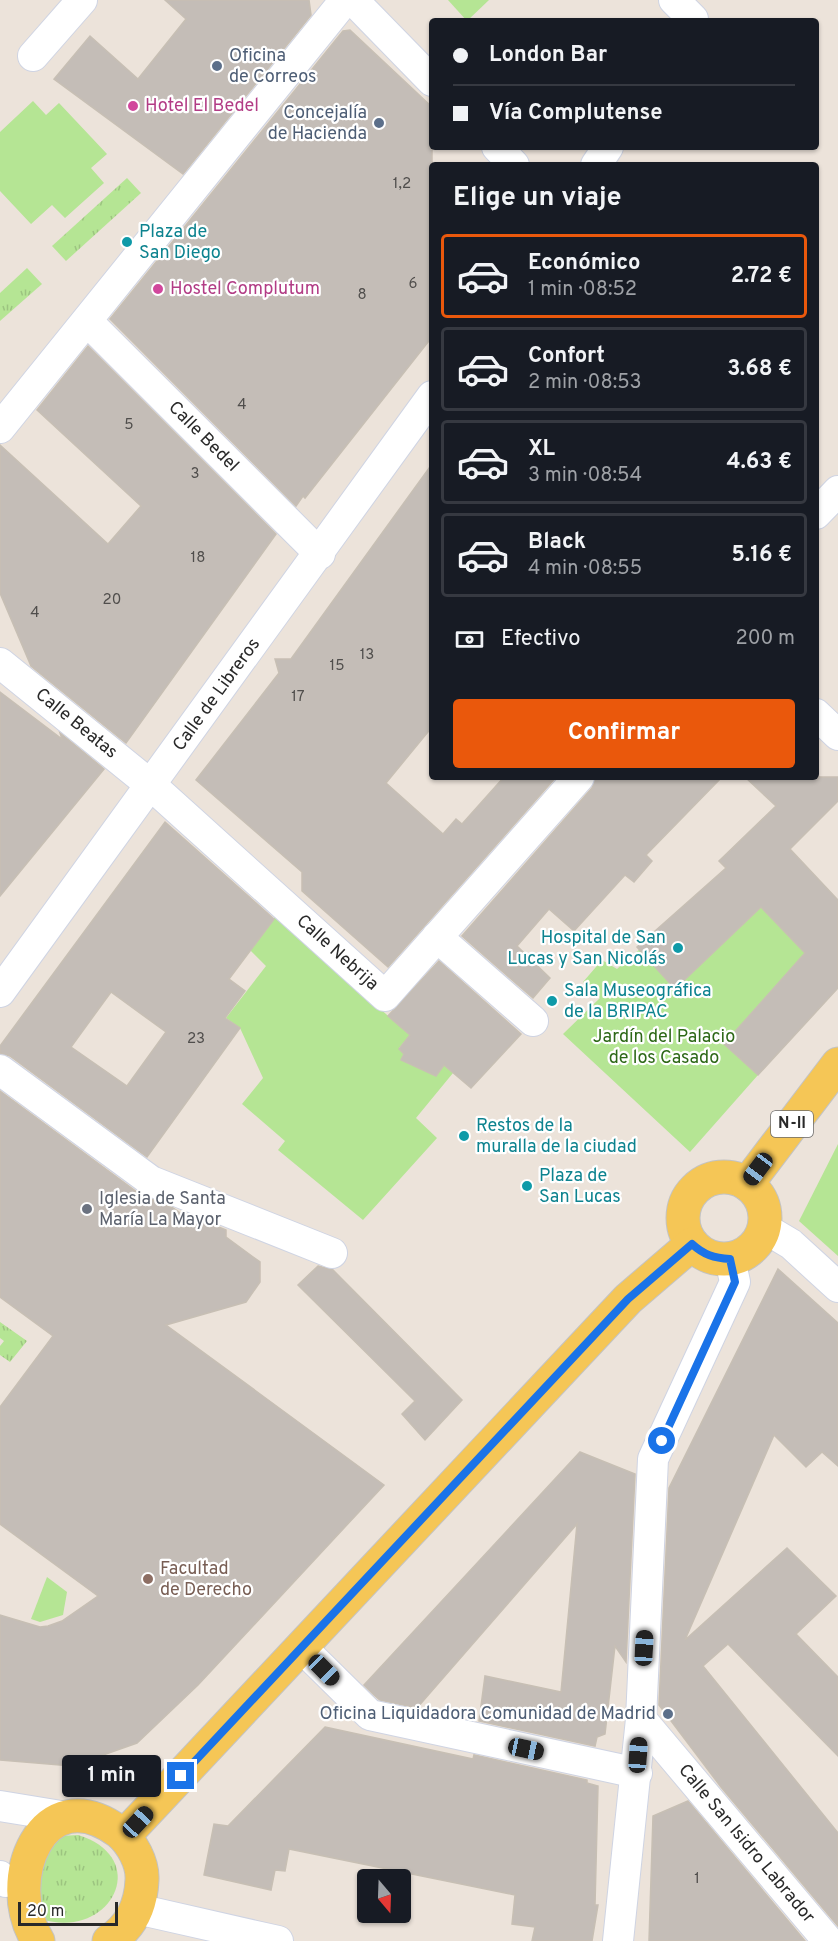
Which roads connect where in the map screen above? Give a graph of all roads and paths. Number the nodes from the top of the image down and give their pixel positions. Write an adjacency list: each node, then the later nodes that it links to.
1 (82, 0): 4 (street)
2 (345, 0): 8 (street)
3 (353, 0): 5 (street)
4 (33, 56)
5 (429, 78)
6 (500, 150): 7 (street)
7 (511, 162)
8 (87, 321): 10 (street); 13 (street, Calle Bedel)
9 (429, 400): 13 (street, Calle de Libreros)
10 (0, 428)
11 (838, 491): 12 (street)
12 (819, 511)
13 (320, 554): 18 (street, Calle de Libreros)
14 (0, 663): 18 (street, Calle Beatas)
15 (819, 717): 16 (street)
16 (838, 735)
17 (576, 780): 19 (street, Calle Nebrija)
18 (152, 786): 19 (street, Calle Nebrija); 20 (street, Calle de Libreros)
19 (437, 937): 21 (street)
20 (0, 992)
21 (533, 1021)
22 (838, 1064): 24 (main road, N-II)
23 (0, 1070): 27 (street)
24 (747, 1184): 25 (main road); 26 (main road)
25 (764, 1228): 28 (main road); 29 (street)
26 (692, 1244): 28 (main road); 30 (main road)
27 (332, 1253)
28 (730, 1259): 31 (street)
29 (838, 1287)
30 (302, 1647): 32 (street); 35 (main road)
31 (641, 1719): 32 (street); 42 (street, Calle San Isidro Labrador)
32 (637, 1773): 41 (street)
33 (0, 1806): 34 (street)
34 (61, 1816): 35 (main road); 36 (main road)
35 (124, 1836): 37 (main road)
36 (3, 1879): 38 (main road)
37 (137, 1909): 39 (main road); 40 (street)
38 (22, 1936)
39 (109, 1941)
40 (278, 1941)
41 (618, 1941)
42 (828, 1941)

